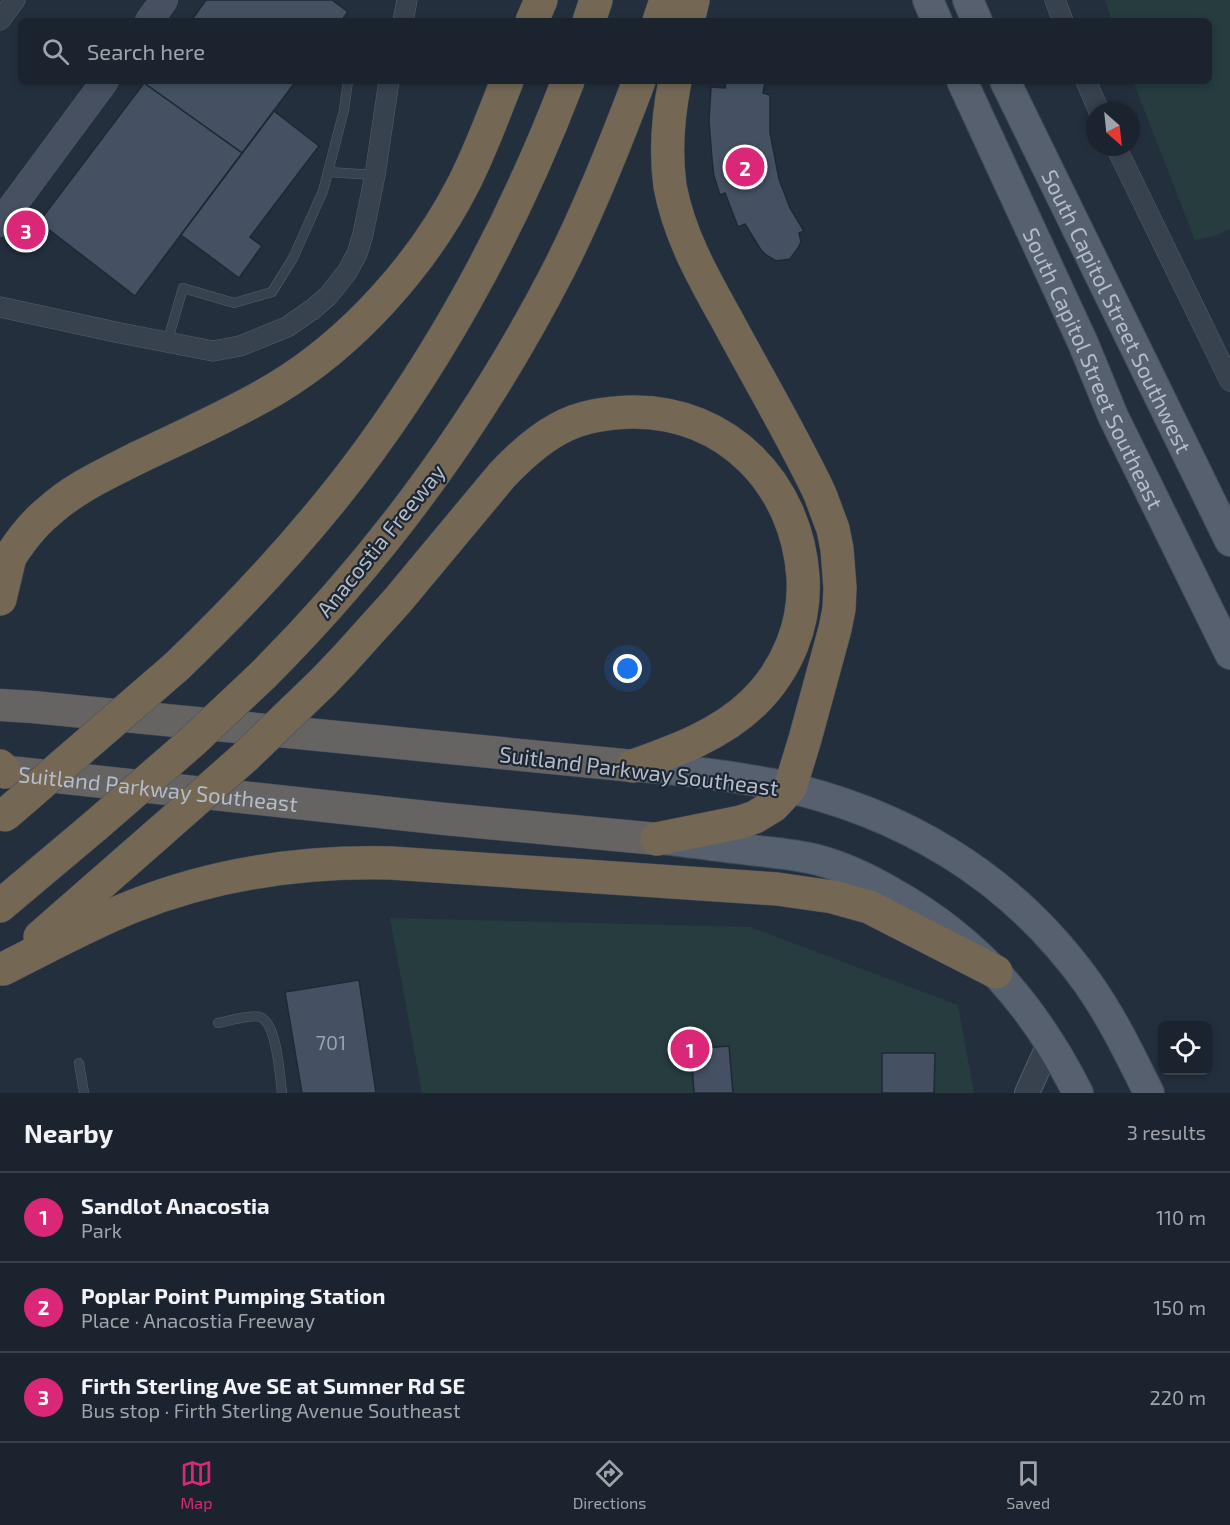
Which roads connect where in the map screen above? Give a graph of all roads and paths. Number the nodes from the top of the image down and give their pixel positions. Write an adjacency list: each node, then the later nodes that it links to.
1 (15, 0): 20 (street)
2 (164, 0): 11 (main road)
3 (407, 0): 12 (street)
4 (541, 0): 13 (highway)
5 (596, 0): 14 (highway)
6 (666, 0): 15 (highway)
7 (693, 0): 16 (highway)
8 (928, 0): 17 (main road)
9 (968, 0): 18 (main road)
10 (1056, 0): 19 (street)
11 (151, 18)
12 (403, 18)
13 (533, 18)
14 (590, 18)
15 (660, 18)
16 (689, 18)
17 (936, 18)
18 (976, 18)
19 (1062, 18)
20 (0, 20)
21 (103, 84): 35 (main road)
22 (348, 84): 33 (lane)
23 (389, 84): 34 (street)
24 (506, 84): 40 (highway)
25 (567, 84): 47 (highway, bridge)
26 (638, 84): 49 (highway, Anacostia Freeway, bridge)
27 (674, 84): 46 (highway)
28 (963, 84): 42 (main road, South Capitol Street Southeast)
29 (1006, 84): 39 (main road, South Capitol Street Southwest)
30 (1087, 84): 31 (street)
31 (1095, 102)
32 (1120, 156): 38 (street)
33 (328, 171): 34 (lane); 37 (lane)
34 (375, 175): 37 (street)
35 (0, 223)
36 (0, 307): 37 (street)
37 (167, 343)
38 (1230, 381)
39 (1230, 541)
40 (5, 565): 41 (highway)
41 (0, 599)
42 (1230, 654)
43 (0, 705): 44 (highway, Suitland Parkway Southeast)
44 (633, 766): 46 (main road, Suitland Parkway Southeast); 50 (highway, bridge)
45 (2, 769): 48 (highway, Suitland Parkway Southeast)
46 (790, 788): 48 (highway); 59 (main road, Suitland Parkway Southeast)
47 (2, 818)
48 (657, 839): 51 (main road, Suitland Parkway Southeast)
49 (0, 906)
50 (2, 970): 51 (highway)
51 (996, 972): 53 (main road, Suitland Parkway Southeast)
52 (218, 1023): 56 (lane)
53 (1050, 1042): 57 (street); 58 (main road, Suitland Parkway Southeast)
54 (79, 1063): 55 (lane)
55 (84, 1093)
56 (282, 1093)
57 (1027, 1093)
58 (1078, 1093)
59 (1149, 1093)

